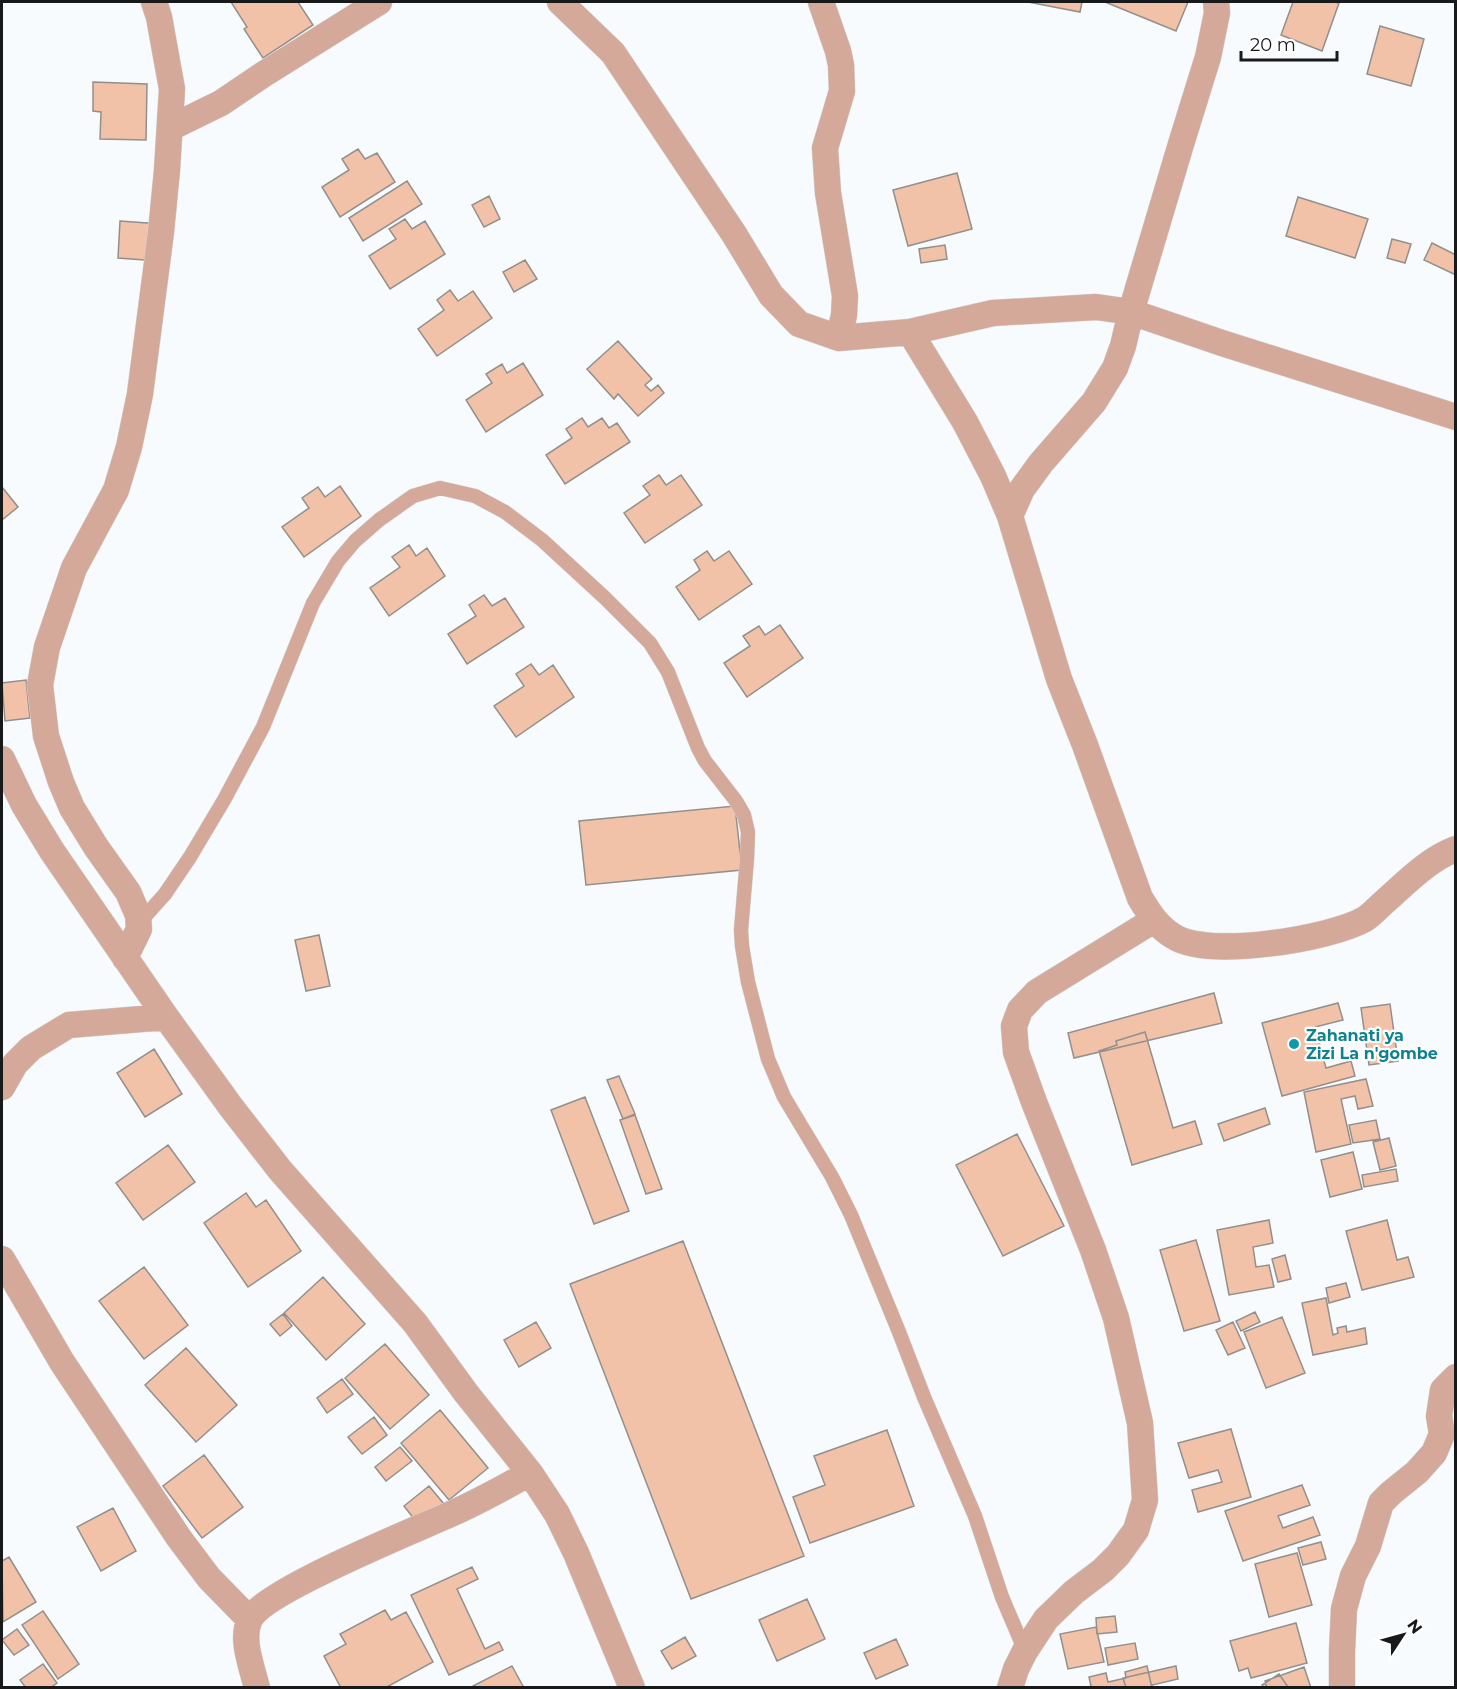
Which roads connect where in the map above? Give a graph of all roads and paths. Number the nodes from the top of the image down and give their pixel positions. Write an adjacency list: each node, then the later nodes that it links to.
1 (154, 2): 6 (street)
2 (380, 2): 6 (street)
3 (560, 2): 9 (street)
4 (821, 2): 9 (street)
5 (1216, 2): 7 (street)
6 (170, 128): 15 (street)
7 (1131, 312): 8 (street); 10 (street); 11 (street)
8 (910, 332): 9 (street); 11 (street)
9 (839, 338)
10 (1455, 417)
11 (1010, 516): 14 (street)
12 (2, 759): 16 (street)
13 (1455, 849): 14 (street)
14 (1154, 920): 23 (street)
15 (139, 923): 16 (street); 23 (lane)
16 (125, 958): 17 (street)
17 (166, 1017): 18 (street); 21 (street)
18 (2, 1087)
19 (2, 1259): 22 (street)
20 (1455, 1377): 27 (street)
21 (530, 1473): 22 (street); 25 (street)
22 (249, 1619): 24 (street)
23 (1025, 1651): 26 (street)
24 (257, 1688)
25 (632, 1688)
26 (1010, 1688)
27 (1342, 1688)

